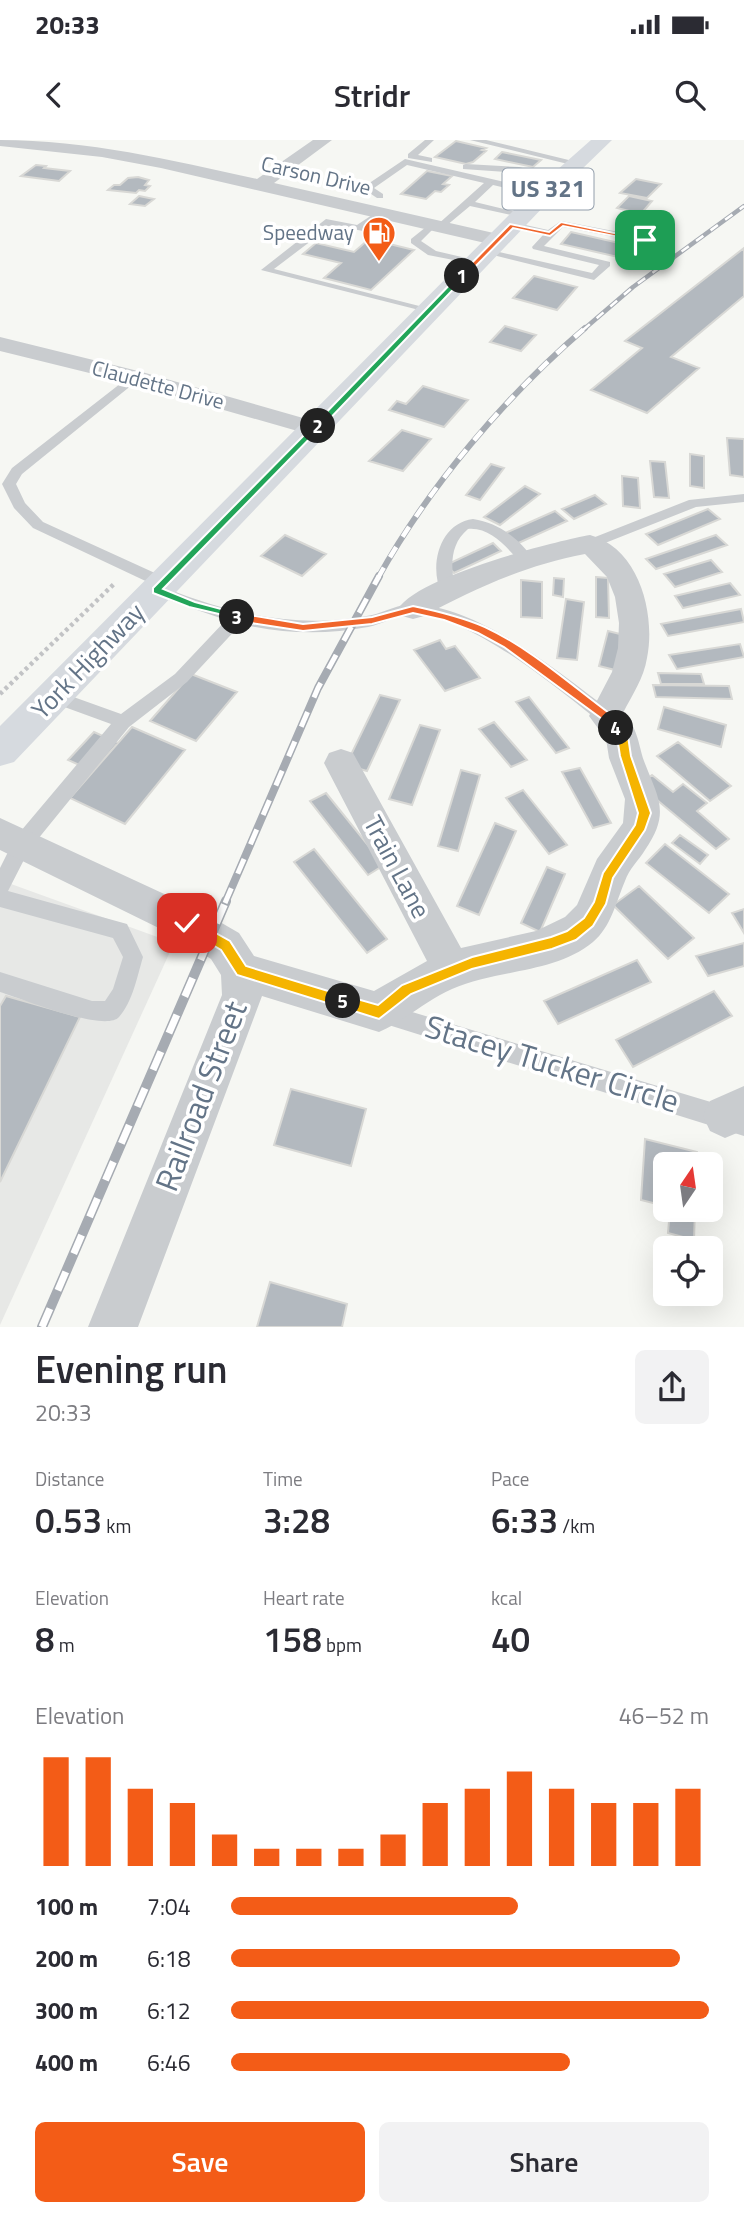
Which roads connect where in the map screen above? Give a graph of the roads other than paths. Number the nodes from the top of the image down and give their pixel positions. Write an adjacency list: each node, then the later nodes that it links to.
1 (324, 140): 11 (street)
2 (430, 140): 8 (lane)
3 (474, 140): 6 (lane)
4 (602, 140): 6 (main road, US 321)
5 (0, 141): 11 (street, Carson Drive)
6 (576, 163): 8 (main road, US 321)
7 (418, 165): 9 (lane); 10 (lane); 13 (lane)
8 (559, 179): 12 (main road, US 321)
9 (397, 181)
10 (491, 182): 12 (lane); 14 (lane)
11 (260, 186): 13 (street, Carson Drive)
12 (543, 194): 17 (main road, US 321)
13 (377, 203): 15 (street, Carson Drive); 19 (lane)
14 (468, 203): 15 (lane); 17 (lane)
15 (436, 227): 17 (street, Carson Drive); 17 (lane)
16 (550, 234): 17 (lane); 17 (lane); 18 (lane)
17 (498, 239): 19 (main road, York Highway / US 321)
18 (645, 240)
19 (427, 311): 22 (main road, York Highway / US 321)
20 (0, 344): 21 (street, Claudette Drive)
21 (134, 377): 22 (street, Claudette Drive); 26 (lane)
22 (314, 429): 26 (main road, York Highway / US 321)
23 (744, 498): 24 (lane)
24 (590, 544): 25 (street); 31 (street)
25 (527, 560): 27 (street); 27 (lane)
26 (160, 586): 29 (lane); 30 (main road, York Highway / US 321)
27 (447, 590): 28 (street)
28 (413, 609): 29 (lane); 31 (lane)
29 (237, 617): 32 (lane)
30 (54, 696): 32 (lane); 33 (main road, York Highway / US 321)
31 (606, 716): 38 (street)
32 (123, 722): 35 (lane)
33 (5, 738)
34 (341, 763): 38 (street, Train Lane)
35 (11, 839): 36 (lane); 39 (street, Railroad Street)
36 (0, 887)
37 (0, 898): 40 (lane)
38 (453, 970): 41 (street)
39 (241, 971): 41 (street); 43 (street, Railroad Street)
40 (0, 982)
41 (379, 1012): 42 (lane, Stacey Tucker Circle)
42 (738, 1116)
43 (113, 1327)

